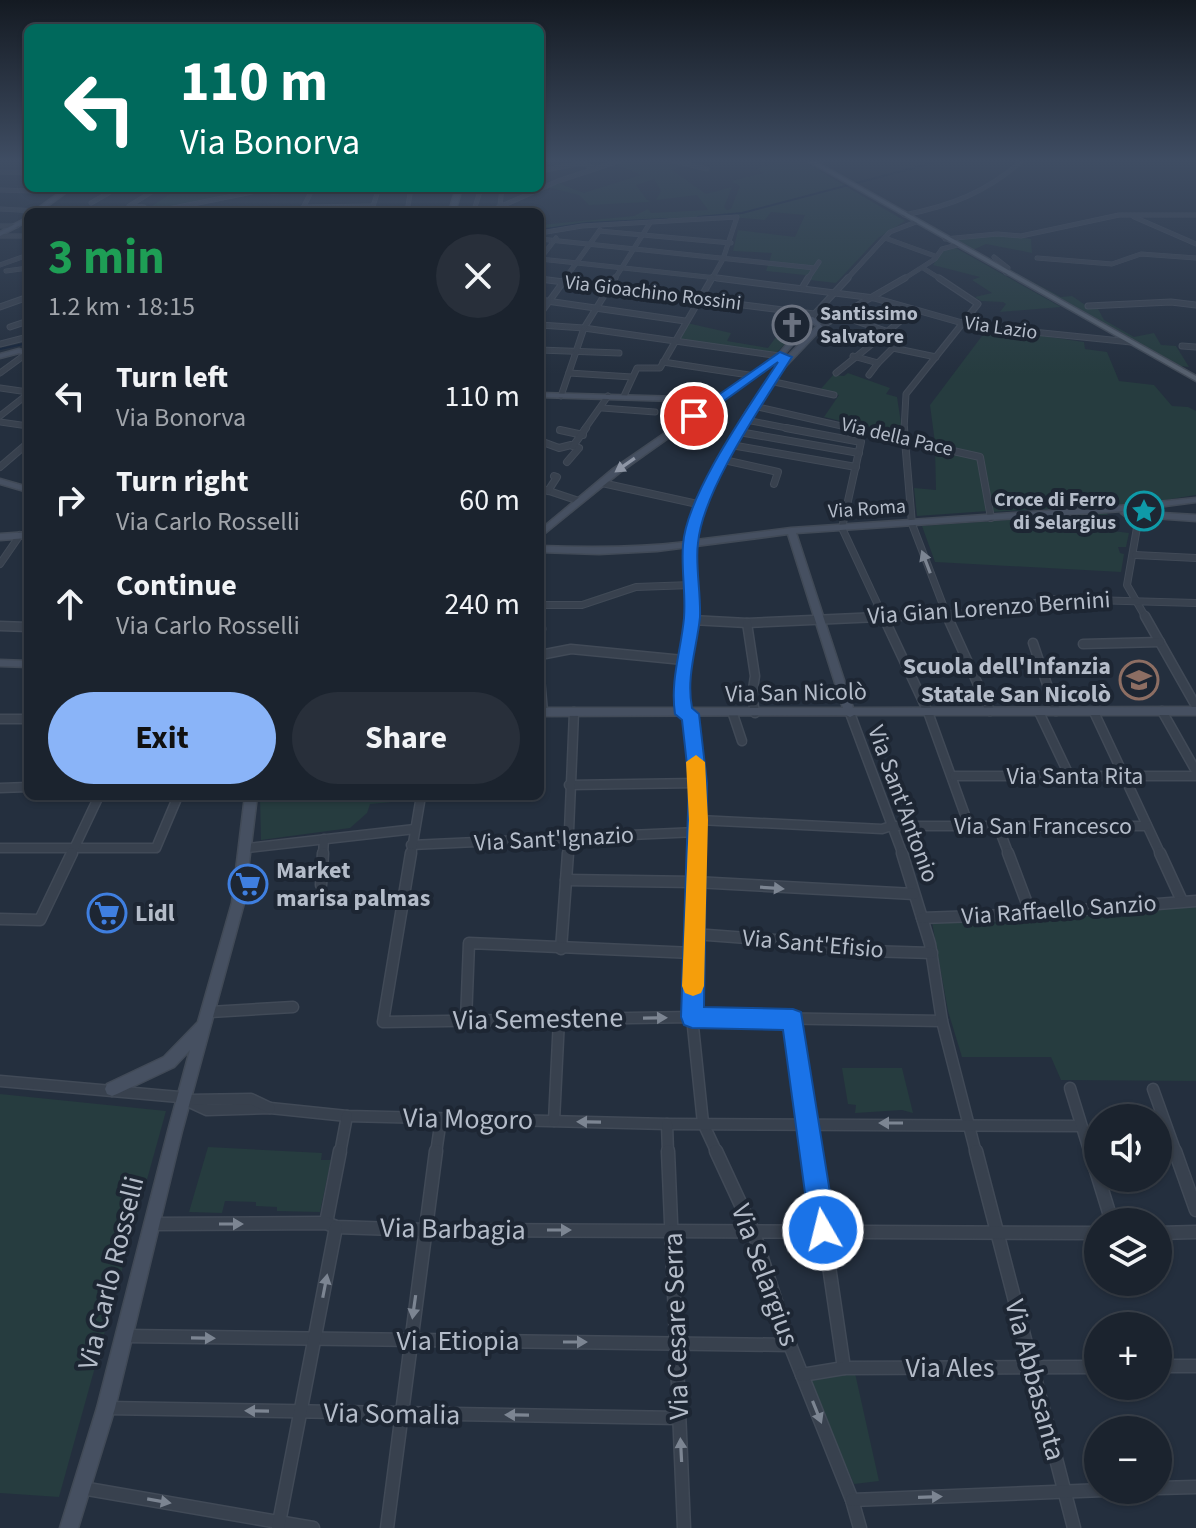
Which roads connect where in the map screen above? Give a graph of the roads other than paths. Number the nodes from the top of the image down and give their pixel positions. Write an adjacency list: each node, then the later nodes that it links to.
1 (561, 231): 18 (street)
2 (599, 231): 21 (street)
3 (602, 231): 12 (street)
4 (645, 231): 12 (street)
5 (692, 231): 17 (street)
6 (734, 231): 19 (street)
7 (892, 231): 15 (street)
8 (932, 231): 16 (main road)
9 (1045, 231): 16 (street)
10 (1167, 231): 20 (street)
11 (0, 235): 13 (street)
12 (643, 235): 17 (street); 23 (street)
13 (24, 236)
14 (544, 237): 18 (street)
15 (885, 238): 26 (street); 46 (street)
16 (945, 239): 22 (main road)
17 (690, 240): 19 (street)
18 (554, 241): 21 (street); 24 (street)
19 (731, 243): 31 (street)
20 (1196, 244)
21 (589, 245): 23 (street); 33 (street)
22 (957, 245): 26 (street); 40 (main road)
23 (635, 249): 31 (street); 35 (street)
24 (544, 254)
25 (24, 256): 34 (street)
26 (935, 256): 37 (street)
27 (994, 257): 40 (street)
28 (1037, 258): 29 (street)
29 (1196, 258)
30 (544, 259): 33 (street, Via Lazio)
31 (723, 259): 36 (street); 41 (street)
32 (819, 262): 36 (street)
33 (576, 263): 35 (street, Via Lazio); 43 (street)
34 (0, 265)
35 (624, 268): 41 (street, Via Lazio); 44 (street)
36 (815, 268): 45 (street)
37 (923, 268): 49 (street); 62 (street)
38 (24, 269): 39 (street)
39 (6, 271)
40 (1006, 273): 70 (main road)
41 (712, 278): 45 (street, Via Lazio); 48 (street)
42 (544, 280): 43 (street, Via Gioachino Rossini)
43 (563, 282): 44 (street, Via Gioachino Rossini); 51 (street)
44 (611, 288): 48 (street, Via Gioachino Rossini); 55 (street)
45 (802, 288): 46 (street, Via Lazio)
46 (835, 291): 49 (street, Via Lazio); 59 (street)
47 (24, 298): 54 (street)
48 (701, 298): 59 (street, Via Gioachino Rossini); 60 (street)
49 (874, 298): 57 (street, Via Lazio); 58 (street)
50 (544, 300): 51 (street)
51 (549, 300): 55 (street); 56 (street)
52 (1196, 305): 53 (street)
53 (1088, 306)
54 (0, 307)
55 (600, 307): 60 (street); 66 (street)
56 (544, 308)
57 (914, 310): 62 (street, Via Lazio); 67 (street)
58 (841, 316): 64 (street); 67 (street)
59 (810, 318): 64 (street); 81 (street)
60 (685, 321): 69 (street)
61 (24, 322): 65 (street)
62 (962, 324): 70 (street, Via Lazio); 83 (street)
63 (544, 325): 66 (street)
64 (820, 326): 81 (street)
65 (10, 327)
66 (584, 328): 69 (street); 76 (street)
67 (885, 331): 74 (street); 82 (street)
68 (24, 338): 71 (street)
69 (673, 341): 81 (street); 84 (street)
70 (1131, 342): 86 (main road)
71 (0, 344)
72 (1182, 346): 73 (street)
73 (1196, 347)
74 (893, 348): 83 (street); 85 (street)
75 (544, 350): 76 (street)
76 (574, 351): 79 (street); 89 (street)
77 (24, 352): 80 (street)
78 (24, 353): 88 (street)
79 (619, 353)
80 (0, 356)
81 (783, 356): 91 (street); 95 (street)
82 (853, 356): 85 (street); 90 (street)
83 (936, 357): 115 (street)
84 (663, 362): 91 (street); 93 (street)
85 (878, 363): 92 (street)
86 (1175, 367): 87 (main road); 94 (main road)
87 (1196, 372)
88 (0, 373)
89 (569, 373): 93 (street); 101 (street)
90 (836, 373)
91 (749, 375): 104 (street)
92 (869, 375)
93 (632, 377): 103 (street)
94 (1196, 379)
95 (770, 381): 99 (street); 105 (street)
96 (0, 388): 97 (street)
97 (24, 392)
98 (544, 395): 101 (street)
99 (834, 395)
100 (24, 396): 108 (street)
101 (561, 396): 102 (street)
102 (608, 396): 103 (street); 106 (street)
103 (624, 396): 104 (street)
104 (716, 400): 127 (street, one-way to 127)
105 (754, 406): 109 (street); 115 (street, Via della Pace)
106 (602, 408): 107 (street); 114 (street)
107 (655, 412)
108 (0, 416)
109 (746, 420): 113 (street); 120 (street)
110 (0, 422): 111 (street)
111 (24, 425)
112 (560, 430): 114 (street)
113 (739, 432): 117 (street); 120 (street)
114 (583, 435): 119 (street)
115 (903, 438): 138 (street, Via della Pace); 141 (street)
116 (544, 442): 119 (street)
117 (731, 445): 121 (street); 124 (street)
118 (24, 446): 123 (street)
119 (573, 446): 122 (street)
120 (859, 453): 124 (street)
121 (724, 460): 128 (street); 135 (street)
122 (567, 462)
123 (0, 467)
124 (856, 467): 142 (street)
125 (554, 476): 131 (street)
126 (0, 481): 129 (street)
127 (602, 483): 133 (street); 135 (street)
128 (774, 484)
129 (24, 489)
130 (544, 490): 131 (street)
131 (548, 491): 133 (street)
132 (1196, 500): 134 (street, Via Roma)
133 (579, 501): 143 (street)
134 (1167, 504): 136 (street, Via Roma); 139 (street)
135 (702, 505): 147 (street)
136 (1122, 511): 137 (street); 138 (street, Via Roma)
137 (1139, 516): 139 (street); 149 (street)
138 (991, 518): 141 (street, Via Roma)
139 (1185, 518): 140 (street)
140 (1196, 518)
141 (912, 524): 142 (street, Via Roma); 156 (street, one-way to 141)
142 (842, 528): 144 (street, Via Roma); 157 (street)
143 (544, 531)
144 (791, 531): 147 (street, Via Roma); 158 (street, Via Sant'Antonio)
145 (24, 535): 146 (street); 151 (street)
146 (0, 537)
147 (690, 544): 148 (street, Via Roma); 152 (street)
148 (544, 549)
149 (1135, 555): 150 (street); 153 (street)
150 (1196, 558)
151 (0, 564)
152 (692, 585): 155 (street); 159 (street)
153 (1135, 599): 154 (street, Via Gian Lorenzo Bernini); 156 (street, Via Gian Lorenzo Bernini); 163 (street)
154 (1196, 603)
155 (544, 605)
156 (946, 613): 157 (street, Via Gian Lorenzo Bernini); 171 (street)
157 (884, 616): 158 (street, Via Gian Lorenzo Bernini); 176 (street)
158 (819, 619): 160 (street, Via Gian Lorenzo Bernini); 180 (street, Via Sant'Antonio)
159 (692, 620): 160 (street, Via Gian Lorenzo Bernini); 167 (street)
160 (747, 623): 179 (street)
161 (0, 626): 162 (street)
162 (24, 627)
163 (1160, 642): 165 (street); 170 (street)
164 (1033, 643): 172 (street)
165 (1083, 644)
166 (544, 654): 167 (street)
167 (683, 660): 181 (street)
168 (0, 663): 169 (street)
169 (24, 664)
170 (1196, 708): 173 (street, Via San Nicolò)
171 (990, 711): 176 (street, Via San Nicolò); 177 (street, Via San Nicolò)
172 (1056, 711): 177 (street, Via San Nicolò); 178 (street, Via San Nicolò)
173 (1162, 711): 178 (street, Via San Nicolò); 186 (street)
174 (544, 712): 175 (street, Via San Nicolò)
175 (574, 712): 181 (street, Via San Nicolò); 191 (street)
176 (928, 712): 180 (street, Via San Nicolò); 189 (street)
177 (1039, 712): 187 (street)
178 (1094, 712): 188 (street)
179 (755, 713): 180 (street, Via San Nicolò); 182 (street, Via San Nicolò)
180 (850, 713): 199 (street, Via Sant'Antonio)
181 (687, 714): 182 (street, Via San Nicolò); 190 (street)
182 (733, 714): 185 (street)
183 (0, 719): 184 (street)
184 (24, 719)
185 (742, 741)
186 (1196, 774): 188 (street, Via Santa Rita)
187 (1069, 775): 188 (street, Via Santa Rita); 189 (street, Via Santa Rita)
188 (1124, 775): 202 (street)
189 (954, 776): 200 (street)
190 (698, 783): 191 (street); 198 (street)
191 (569, 785): 205 (street)
192 (24, 787): 193 (street)
193 (0, 788)
194 (97, 800): 208 (street)
195 (176, 800): 208 (street)
196 (251, 800): 210 (street, Via Carlo Rosselli)
197 (420, 800): 203 (street)
198 (699, 820): 199 (street, Via San Francesco); 204 (street)
199 (891, 826): 200 (street, Via San Francesco); 214 (street, Via Sant'Antonio)
200 (969, 826): 201 (street, Via San Francesco)
201 (998, 826): 202 (street, Via San Francesco); 217 (street)
202 (1147, 826): 215 (street)
203 (415, 829): 206 (street); 207 (street)
204 (697, 832): 205 (street, Via Sant'Ignazio); 212 (street)
205 (569, 838): 207 (street, Via Sant'Ignazio); 211 (street)
206 (324, 839): 210 (street); 213 (street)
207 (411, 845): 228 (street, Via Semestene)
208 (75, 847): 209 (street); 219 (street)
209 (0, 848)
210 (247, 848): 230 (street, Via Carlo Rosselli)
211 (566, 880): 212 (street); 221 (street)
212 (695, 882): 214 (street, one-way to 214); 220 (street)
213 (321, 885)
214 (914, 894): 218 (street, Via Sant'Antonio)
215 (1182, 901): 216 (street, Via Raffaello Sanzio); 217 (street, Via Raffaello Sanzio)
216 (1196, 901)
217 (1031, 914): 218 (street, Via Raffaello Sanzio)
218 (922, 918): 223 (street, Via Sant'Antonio)
219 (0, 919)
220 (694, 934): 222 (street); 223 (street, Via Sant'Efisio)
221 (561, 949): 222 (street); 228 (street)
222 (693, 953): 225 (street)
223 (932, 953): 229 (street, Via Sant'Antonio)
224 (293, 1007): 230 (street)
225 (692, 1017): 226 (street, Via Semestene, one-way to 225); 227 (street, Via Semestene); 239 (street, Via Selargius)
226 (559, 1019): 228 (street, Via Semestene); 238 (street)
227 (793, 1019): 229 (street, Via Semestene); 242 (street)
228 (466, 1021)
229 (942, 1021): 240 (street, Via Sant'Antonio)
230 (207, 1022): 233 (street); 235 (street, Via Carlo Rosselli)
231 (0, 1081): 233 (street, Via Mogoro)
232 (1070, 1088): 243 (street)
233 (112, 1089): 235 (street, Via Mogoro)
234 (1153, 1089): 245 (street)
235 (185, 1100): 236 (street, Via Mogoro); 246 (street, Via Carlo Rosselli)
236 (347, 1116): 237 (street, Via Mogoro); 247 (street)
237 (441, 1119): 238 (street, Via Mogoro); 248 (street)
238 (554, 1121): 241 (street, Via Mogoro, one-way to 238)
239 (703, 1123): 241 (street, Via Mogoro); 242 (street, Via Mogoro); 253 (street, Via Selargius)
240 (969, 1123): 242 (street, Via Mogoro, one-way to 242); 243 (street, Via Mogoro); 251 (street, Via Abbasanta)
241 (667, 1124): 250 (street, Via Cesare Serra)
242 (808, 1124): 249 (street)
243 (1081, 1126): 244 (street)
244 (1107, 1208)
245 (1196, 1210)
246 (153, 1224): 247 (street, Via Barbagia, one-way to 247); 256 (street, Via Carlo Rosselli)
247 (331, 1225): 248 (street, Via Barbagia); 257 (street, one-way to 247)
248 (425, 1230): 250 (street, Via Barbagia, one-way to 250); 258 (street, one-way to 258)
249 (823, 1230): 251 (street, Via Barbagia); 253 (street, Via Barbagia); 264 (street)
250 (673, 1231): 253 (street, Via Barbagia); 259 (street, Via Cesare Serra)
251 (997, 1232): 254 (street, Via Barbagia); 265 (street, Via Abbasanta)
252 (1196, 1232): 255 (street)
253 (754, 1233): 260 (street, Via Selargius)
254 (1084, 1233)
255 (1172, 1233)
256 (125, 1336): 257 (street, Via Etiopia, one-way to 257); 267 (street, Via Carlo Rosselli)
257 (315, 1339): 258 (street, Via Etiopia); 268 (street)
258 (410, 1341): 259 (street, Via Etiopia, one-way to 259); 269 (street)
259 (677, 1342): 260 (street, Via Etiopia); 270 (street, Via Cesare Serra)
260 (790, 1345): 266 (street, Via Selargius)
261 (1172, 1366): 262 (street)
262 (1196, 1366)
263 (1084, 1367): 265 (street, Via Ales)
264 (844, 1368): 265 (street, Via Ales); 266 (street, Via Ales)
265 (1032, 1368): 275 (street, Via Abbasanta)
266 (802, 1375): 276 (street, Via Selargius, one-way to 276)
267 (106, 1408): 268 (street, Via Somalia, one-way to 267); 272 (street, Via Carlo Rosselli)
268 (301, 1412): 269 (street, Via Somalia); 277 (street)
269 (401, 1414): 270 (street, Via Somalia, one-way to 269); 280 (street)
270 (679, 1418): 281 (street, Via Cesare Serra, one-way to 270)
271 (1196, 1487): 273 (street)
272 (82, 1488): 277 (street, one-way to 277); 278 (street, Via Carlo Rosselli)
273 (1172, 1488)
274 (1084, 1490): 275 (street)
275 (1064, 1491): 276 (street, one-way to 275); 283 (street, Via Abbasanta)
276 (852, 1500): 282 (street, Via Selargius)
277 (279, 1525): 279 (street)
278 (69, 1528)
279 (313, 1528)
280 (387, 1528)
281 (684, 1528)
282 (860, 1528)
283 (1074, 1528)

